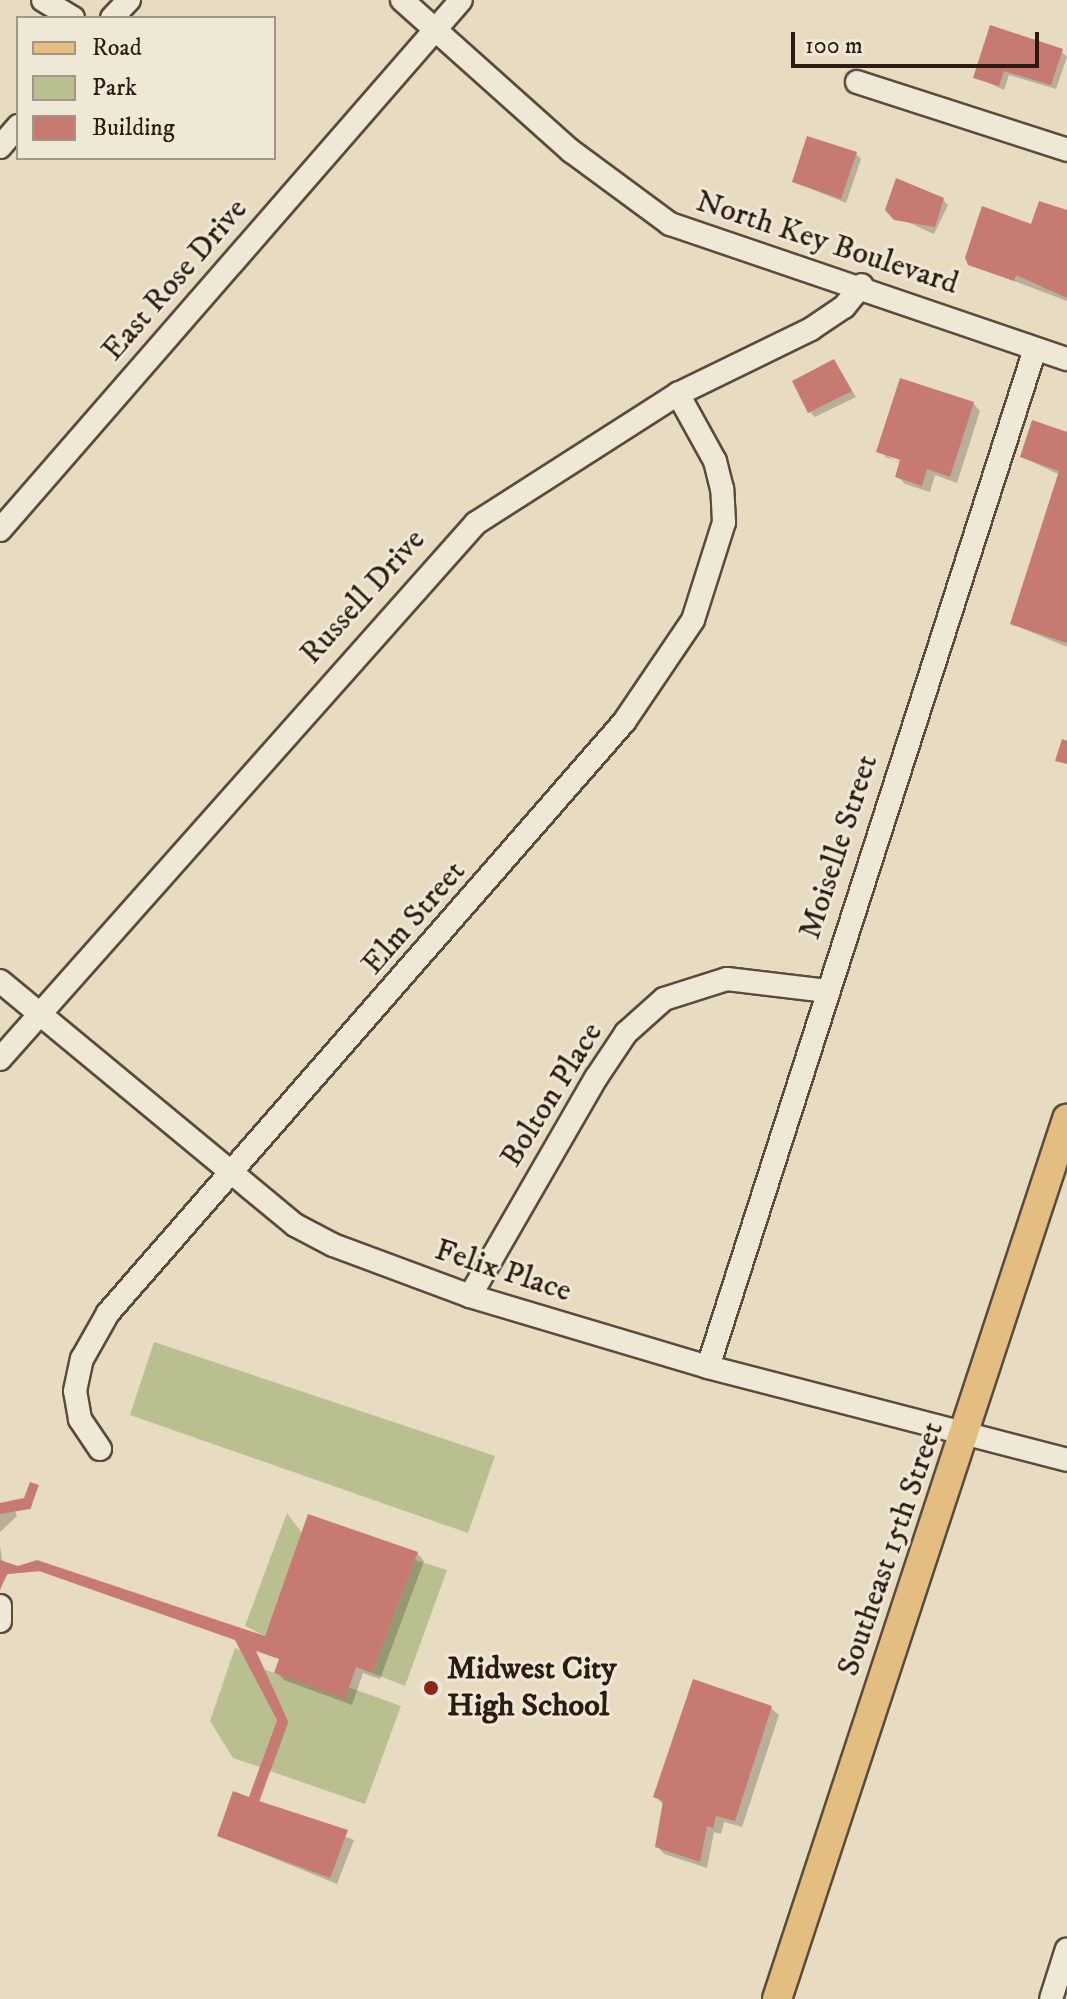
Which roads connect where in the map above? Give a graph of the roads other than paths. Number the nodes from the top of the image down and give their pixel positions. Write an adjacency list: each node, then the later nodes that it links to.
1 (43, 0): 5 (street)
2 (129, 0): 6 (street)
3 (402, 0): 7 (street, North Key Boulevard)
4 (461, 0): 7 (street, East Rose Drive)
5 (70, 16)
6 (114, 16)
7 (434, 30): 12 (street, North Key Boulevard); 16 (street, East Rose Drive)
8 (857, 82): 11 (street)
9 (16, 128): 10 (street)
10 (0, 147)
11 (1067, 150)
12 (862, 285): 13 (street, North Key Boulevard); 15 (street, Russell Drive)
13 (1035, 349): 14 (street, North Key Boulevard); 18 (street, Moiselle Street)
14 (1067, 359)
15 (678, 394): 19 (street, Russell Drive); 22 (street, Elm Street)
16 (0, 530)
17 (0, 981): 19 (street, Felix Place)
18 (827, 991): 23 (street, Bolton Place); 24 (street, Moiselle Street)
19 (38, 1015): 20 (street, Russell Drive); 22 (street, Felix Place)
20 (0, 1059)
21 (1067, 1119): 25 (main road, Southeast 15th Street)
22 (234, 1176): 23 (street, Felix Place); 26 (street, Elm Street)
23 (470, 1296): 24 (street, Felix Place)
24 (708, 1367): 25 (street, Felix Place)
25 (967, 1431): 27 (street, Felix Place); 29 (main road, Southeast 15th Street)
26 (100, 1449)
27 (1067, 1460)
28 (1067, 1949): 30 (street)
29 (777, 1999)
30 (1051, 1999)

